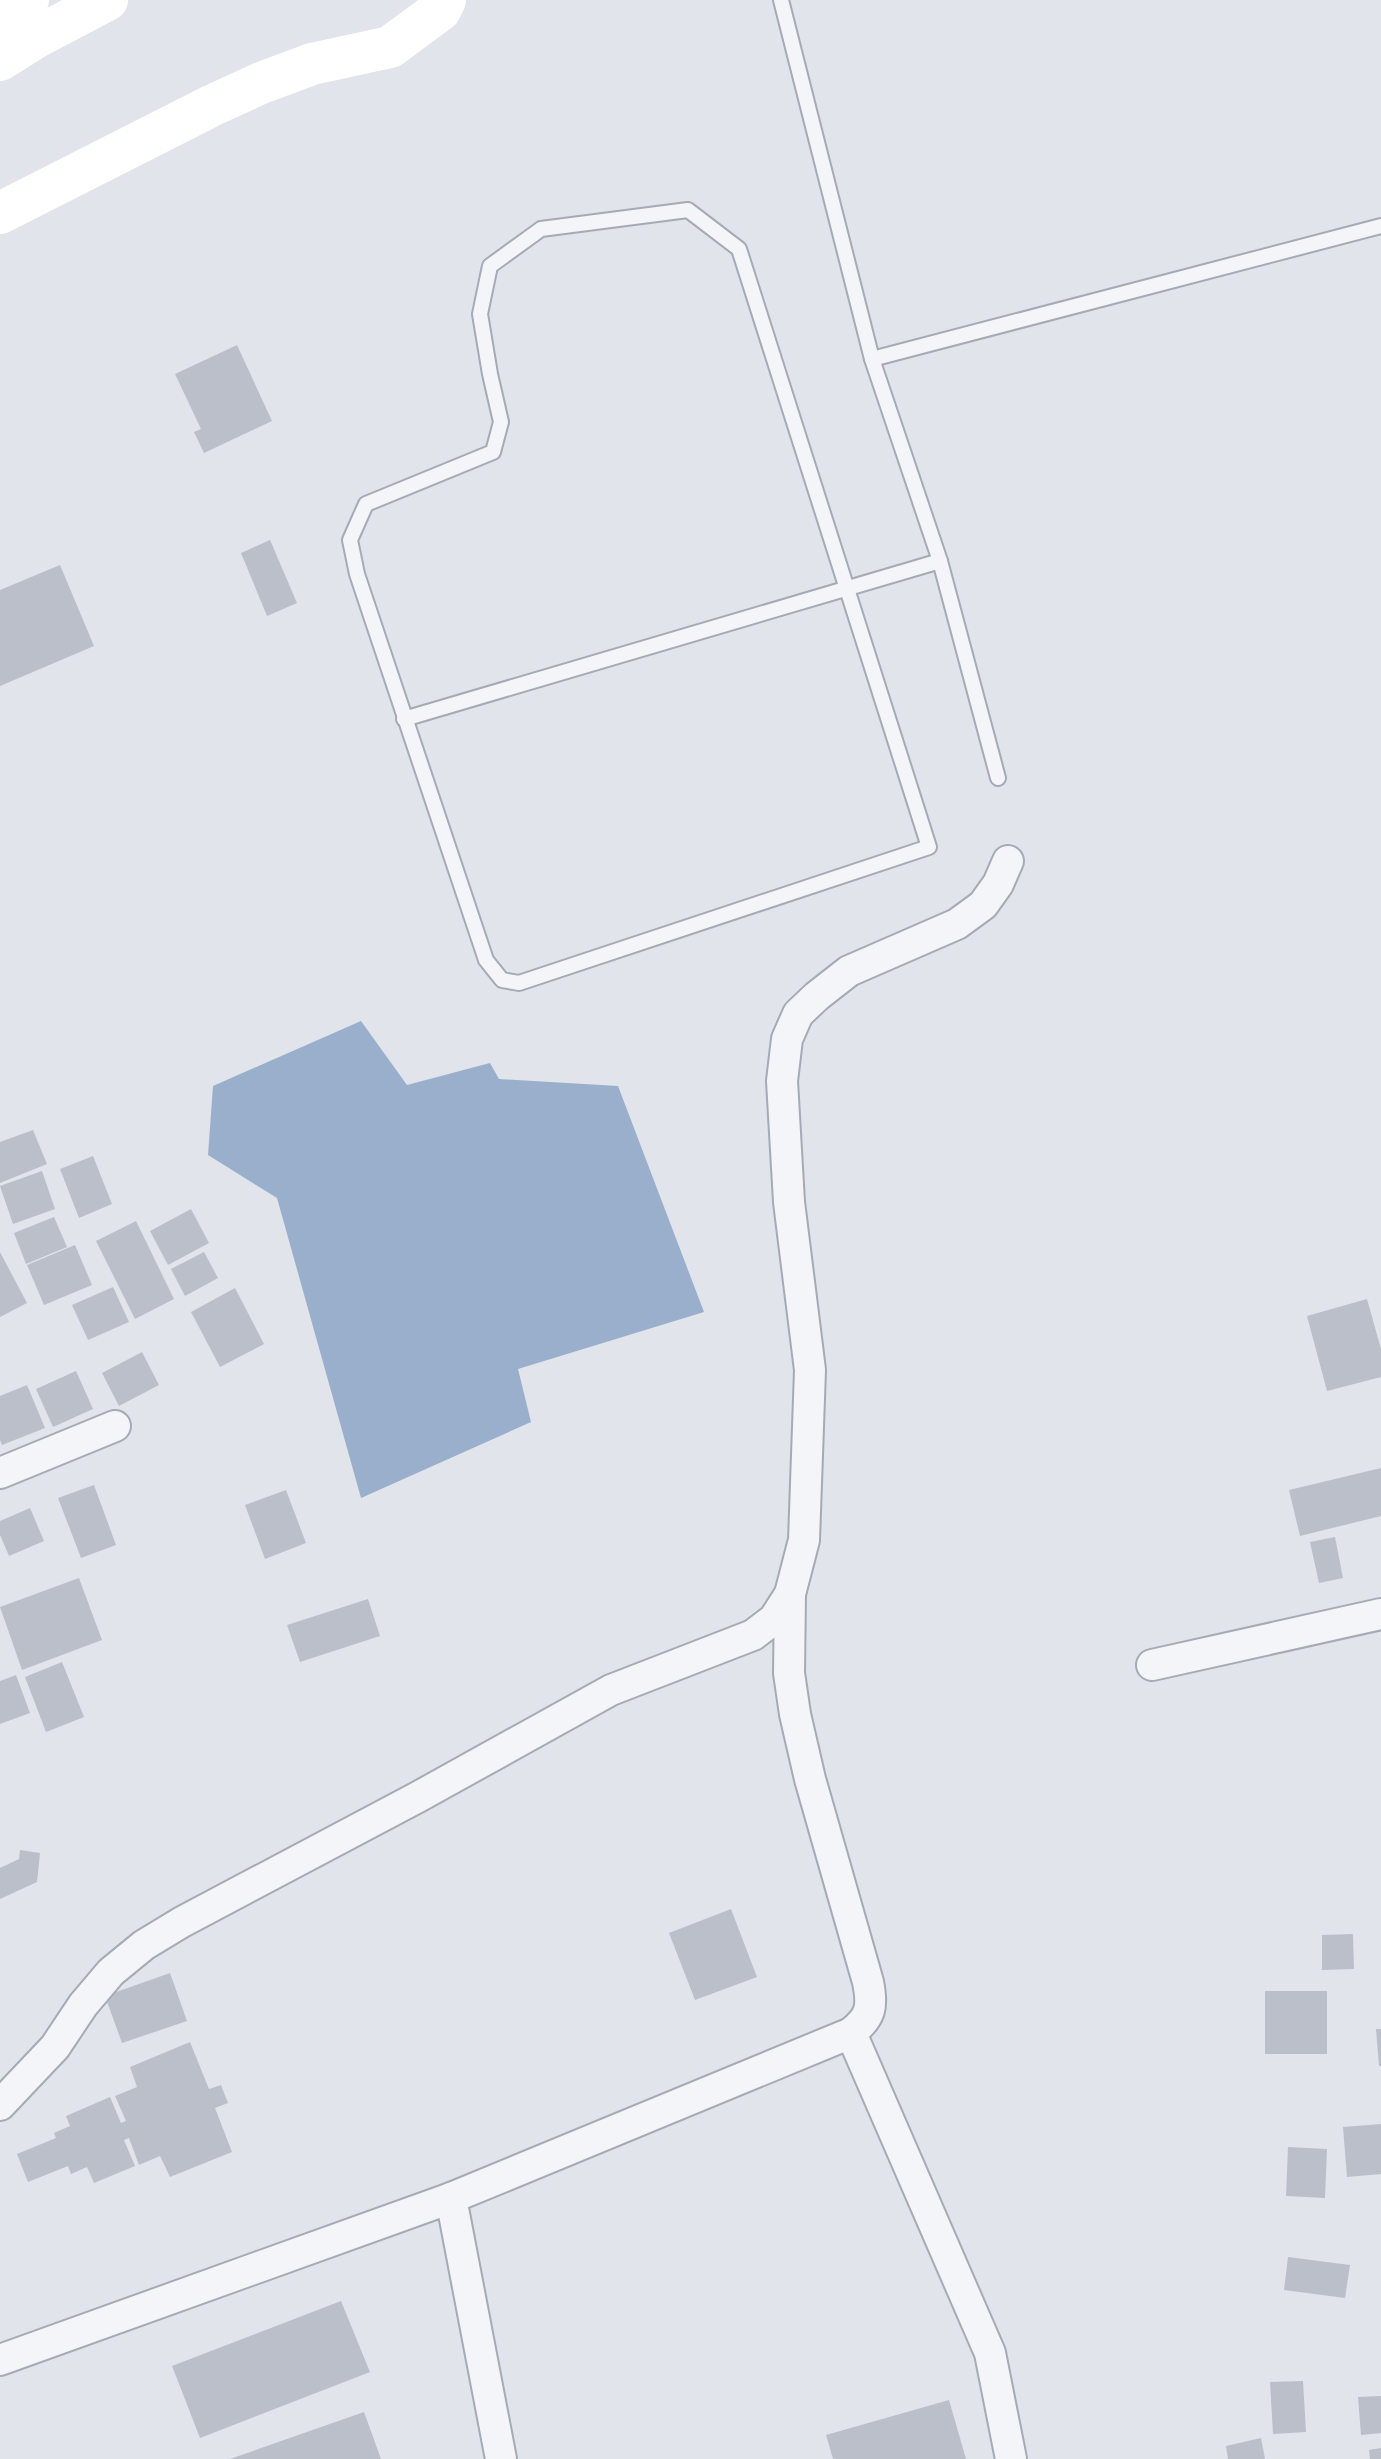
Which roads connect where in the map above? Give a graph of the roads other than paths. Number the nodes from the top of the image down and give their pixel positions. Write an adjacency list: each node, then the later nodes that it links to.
1 (28, 0): 5 (street)
2 (107, 0): 6 (street)
3 (445, 0): 7 (street)
4 (781, 0): 9 (lane)
5 (0, 18)
6 (0, 60)
7 (0, 213)
8 (1381, 226): 9 (lane)
9 (872, 359): 10 (lane)
10 (940, 561): 11 (lane); 13 (lane)
11 (847, 590): 12 (lane); 12 (lane); 12 (lane)
12 (404, 719)
13 (998, 778)
14 (1008, 861): 17 (street)
15 (115, 1426): 16 (street)
16 (0, 1473)
17 (790, 1594): 20 (street); 21 (street)
18 (1381, 1614): 19 (street)
19 (1152, 1665)
20 (851, 2033): 22 (street); 25 (street)
21 (0, 2105)
22 (451, 2198): 23 (street); 24 (street)
23 (0, 2360)
24 (501, 2459)
25 (1011, 2459)

